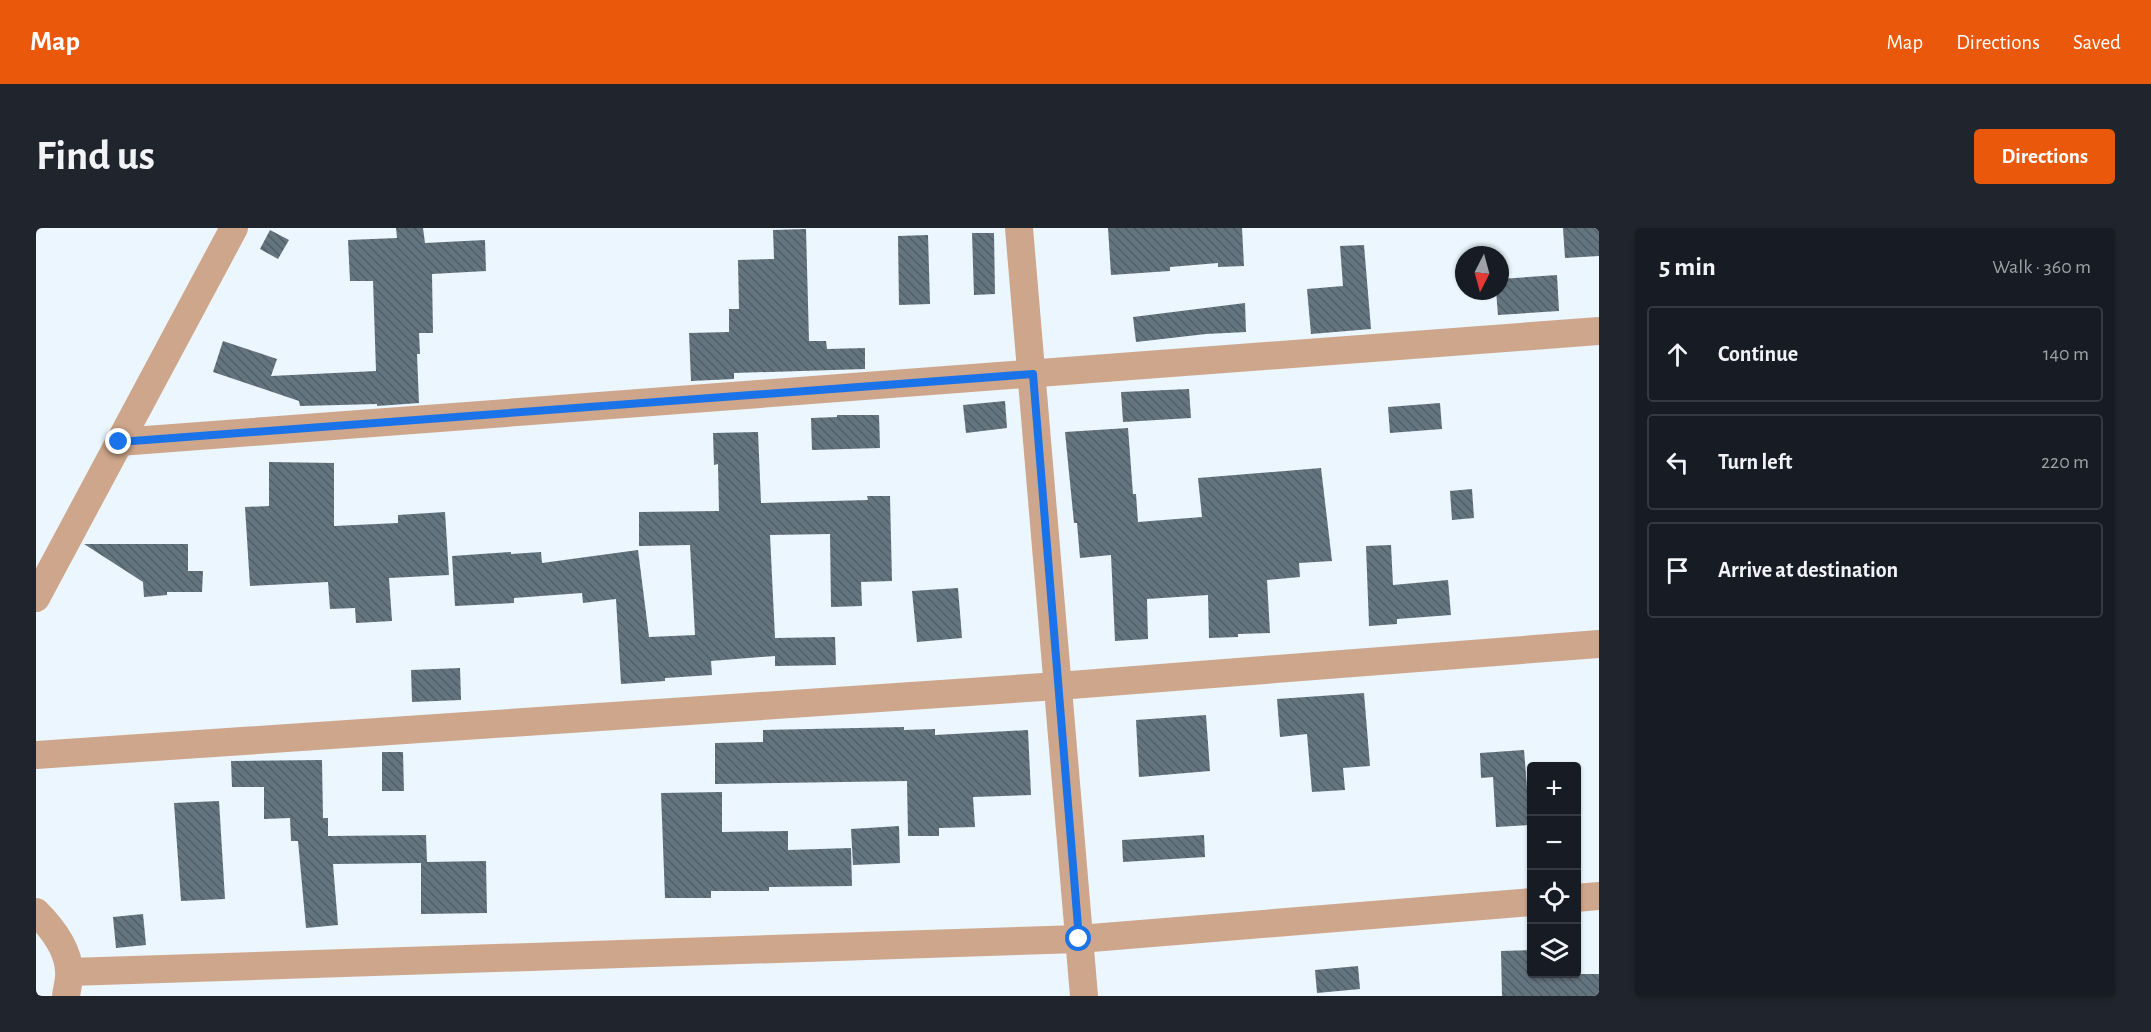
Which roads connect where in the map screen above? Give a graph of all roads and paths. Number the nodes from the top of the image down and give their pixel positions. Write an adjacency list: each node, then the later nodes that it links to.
1 (234, 228): 5 (street)
2 (1019, 228): 4 (street)
3 (1599, 331): 4 (street)
4 (1033, 374): 5 (street); 8 (street)
5 (119, 442): 6 (street)
6 (36, 598)
7 (1599, 644): 8 (street)
8 (1058, 686): 9 (street); 14 (street)
9 (36, 755)
10 (1599, 896): 11 (street)
11 (1581, 898)
12 (1527, 902): 14 (street)
13 (36, 912): 15 (street)
14 (1079, 939): 15 (street); 16 (street)
15 (68, 984)
16 (1084, 996)

